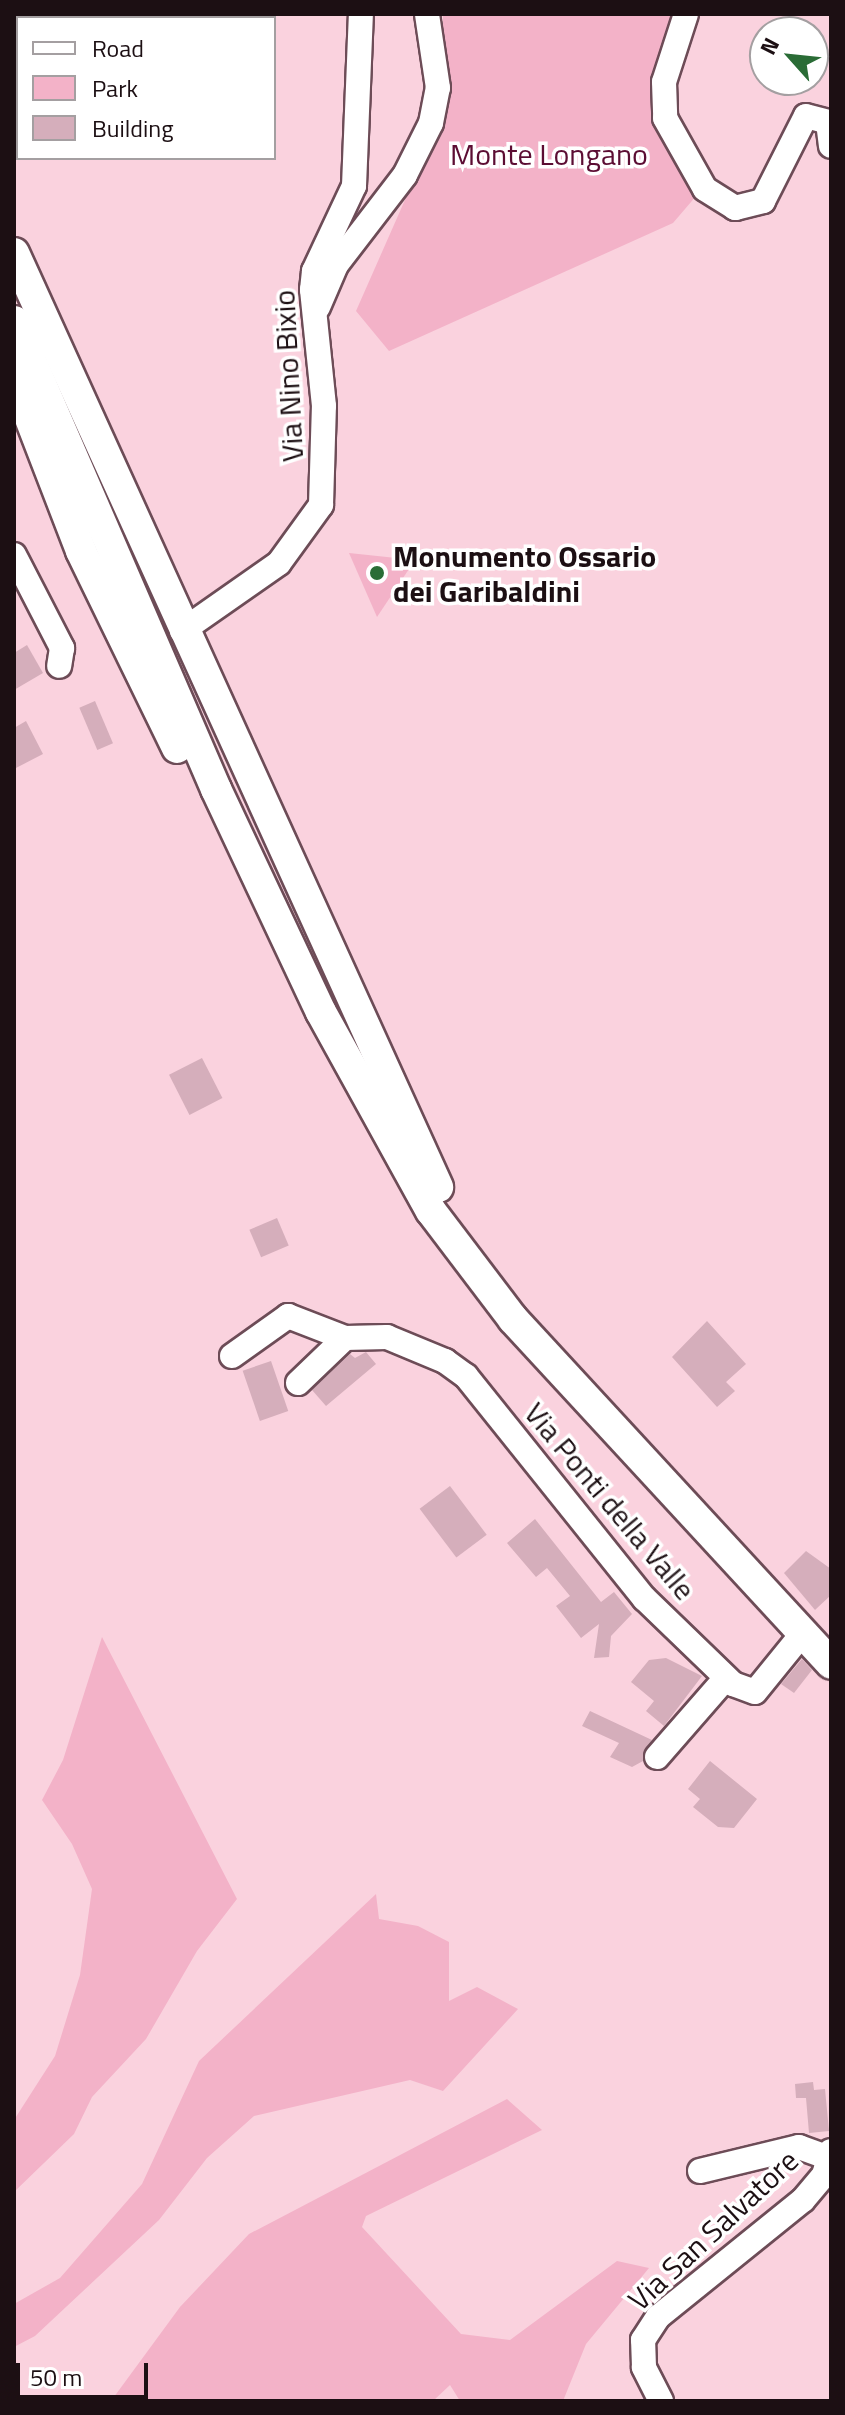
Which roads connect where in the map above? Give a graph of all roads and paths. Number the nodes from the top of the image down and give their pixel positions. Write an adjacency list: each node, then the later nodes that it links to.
1 (361, 14): 6 (street, Via Nino Bixio)
2 (427, 14): 6 (street)
3 (686, 14): 4 (street)
4 (831, 146)
5 (14, 253): 10 (main road)
6 (316, 313): 10 (street, Via Nino Bixio)
7 (14, 321): 12 (main road)
8 (14, 377): 12 (main road)
9 (14, 555): 11 (street)
10 (182, 631): 13 (main road)
11 (59, 666)
12 (321, 1012): 13 (main road)
13 (479, 1272): 17 (main road)
14 (345, 1338): 15 (street, Via Ponti della Valle); 16 (street); 19 (street, Via Ponti della Valle)
15 (232, 1356)
16 (298, 1383)
17 (803, 1633): 18 (main road); 19 (street)
18 (831, 1664)
19 (725, 1679): 20 (street)
20 (657, 1757)
21 (831, 2151): 22 (street, Via San Salvatore)
22 (830, 2158): 23 (street); 24 (street, Via San Salvatore)
23 (700, 2171)
24 (661, 2401)

